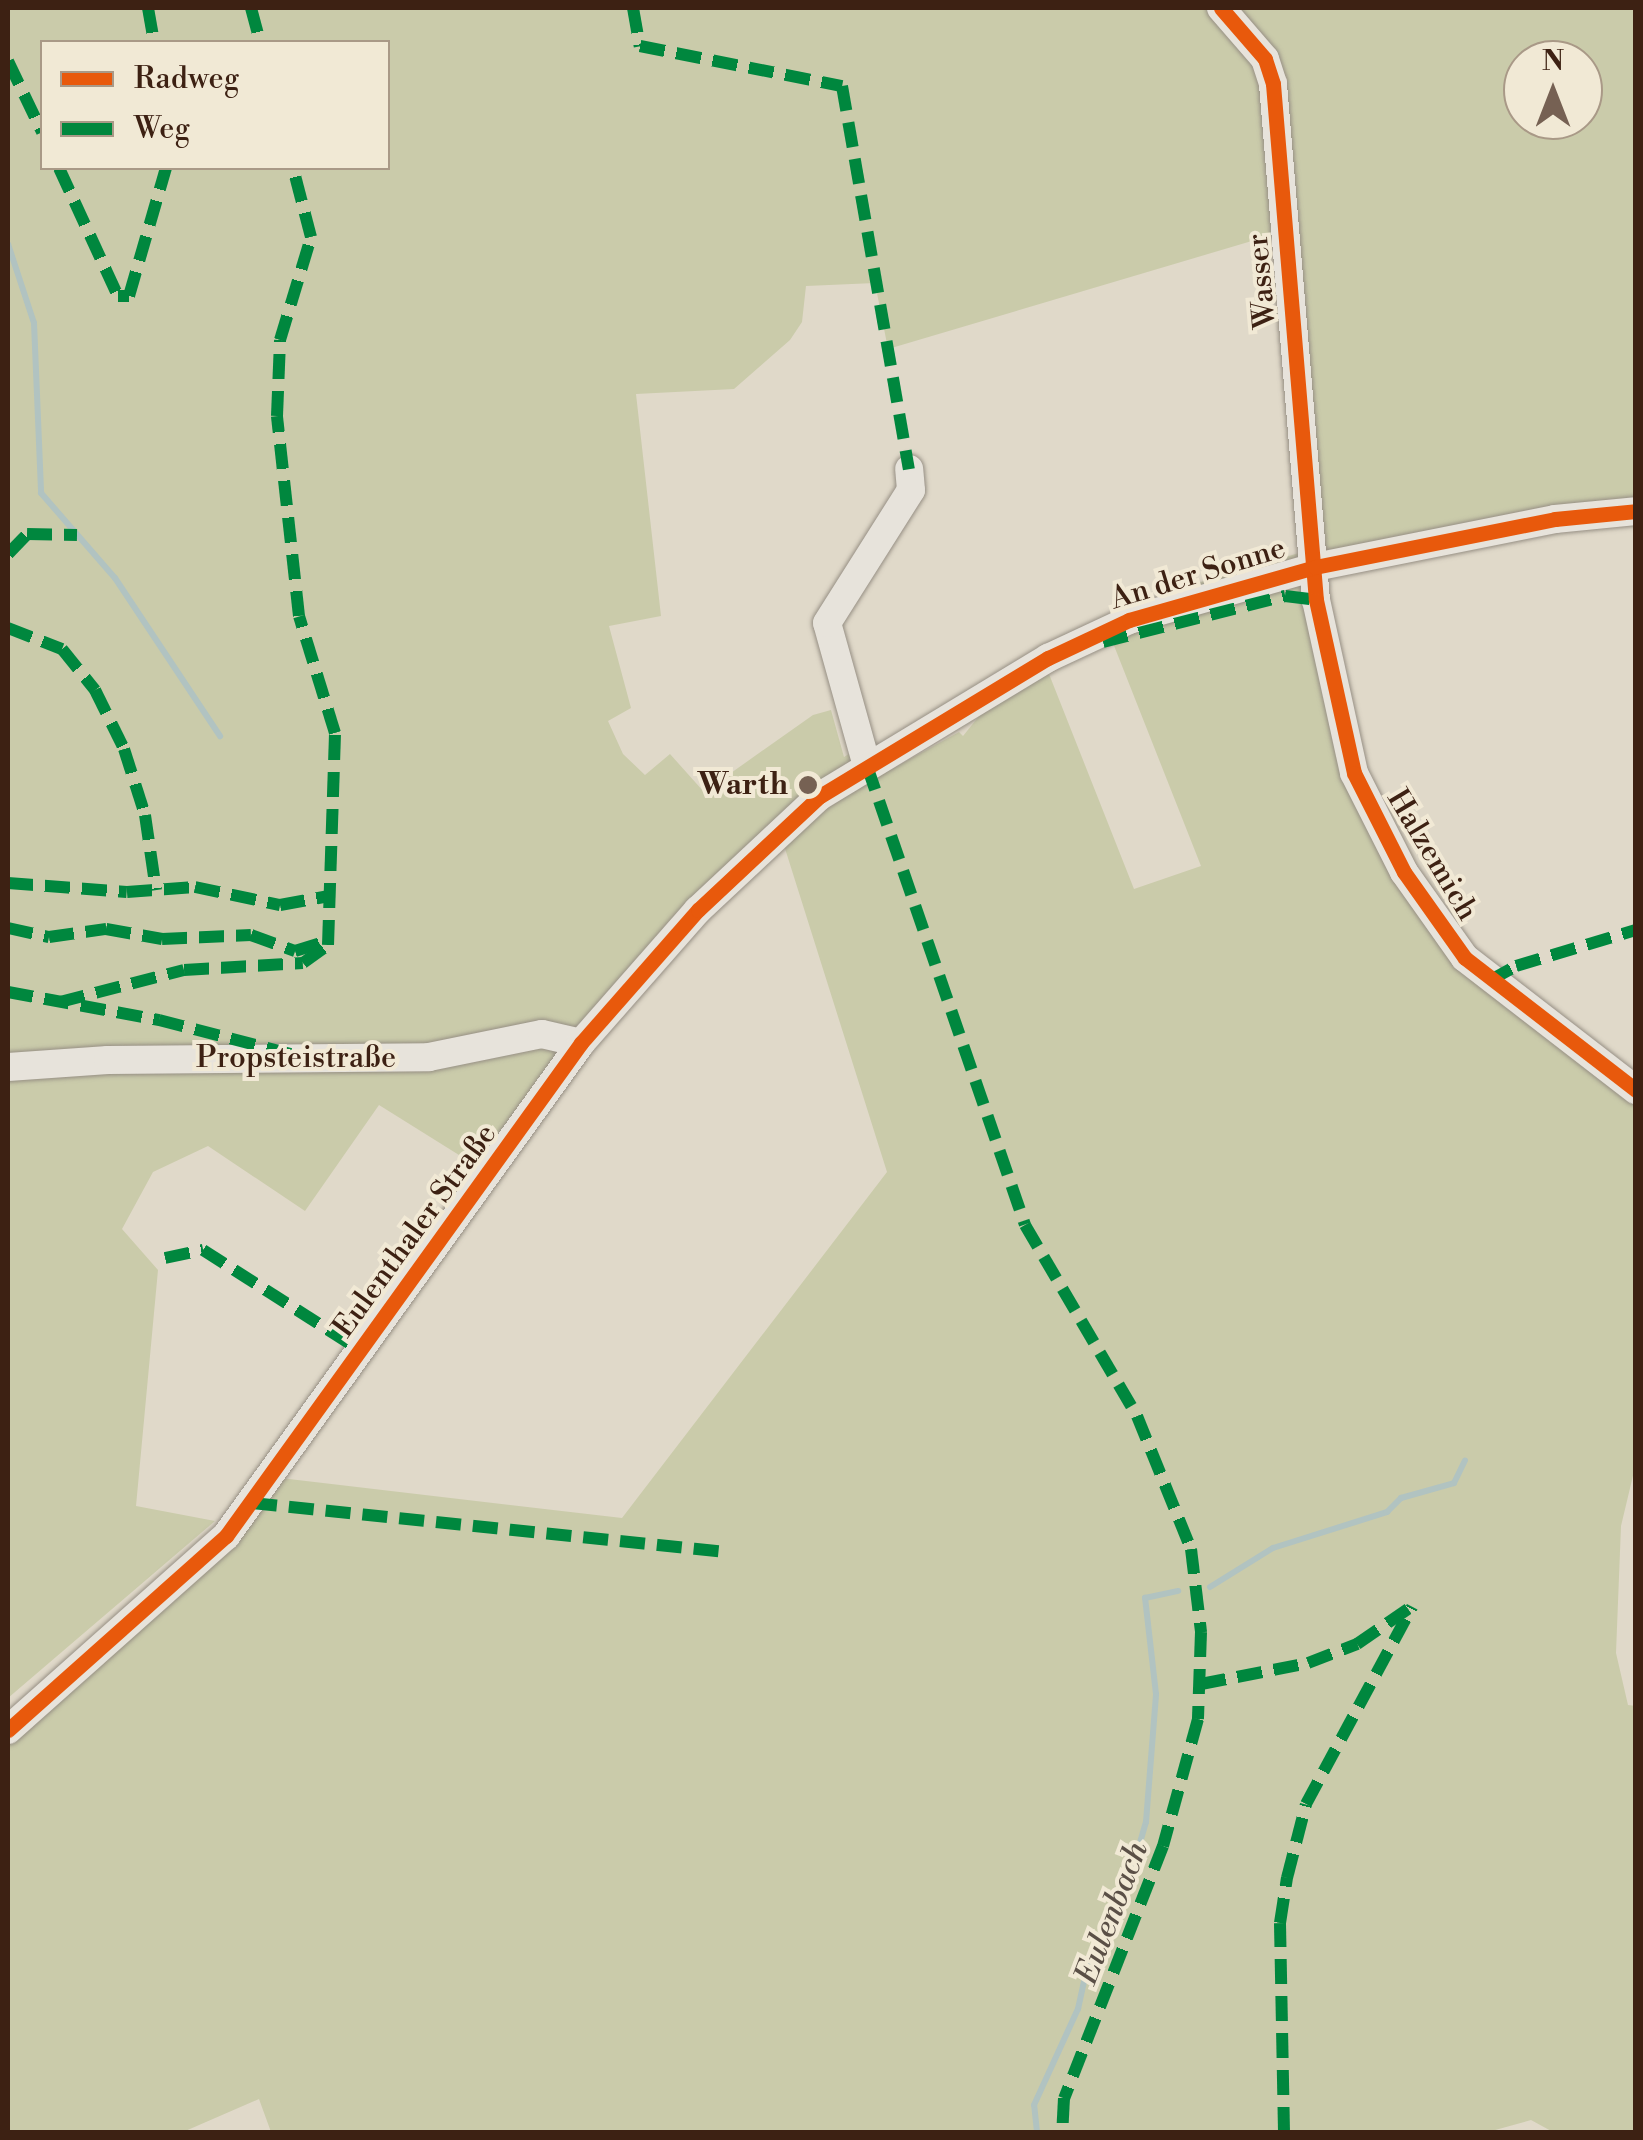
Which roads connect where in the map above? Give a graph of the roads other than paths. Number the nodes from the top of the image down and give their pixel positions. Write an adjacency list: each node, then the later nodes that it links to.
1 (1221, 8): 4 (street, Wasser)
2 (908, 469): 5 (street)
3 (1636, 511): 4 (street, An der Sonne)
4 (1315, 567): 5 (street, An der Sonne); 8 (street, Halzemich)
5 (867, 766): 6 (street, Eulenthaler Straße)
6 (581, 1043): 7 (street, Propsteistraße); 9 (street, Eulenthaler Straße)
7 (8, 1068)
8 (1636, 1090)
9 (8, 1730)

